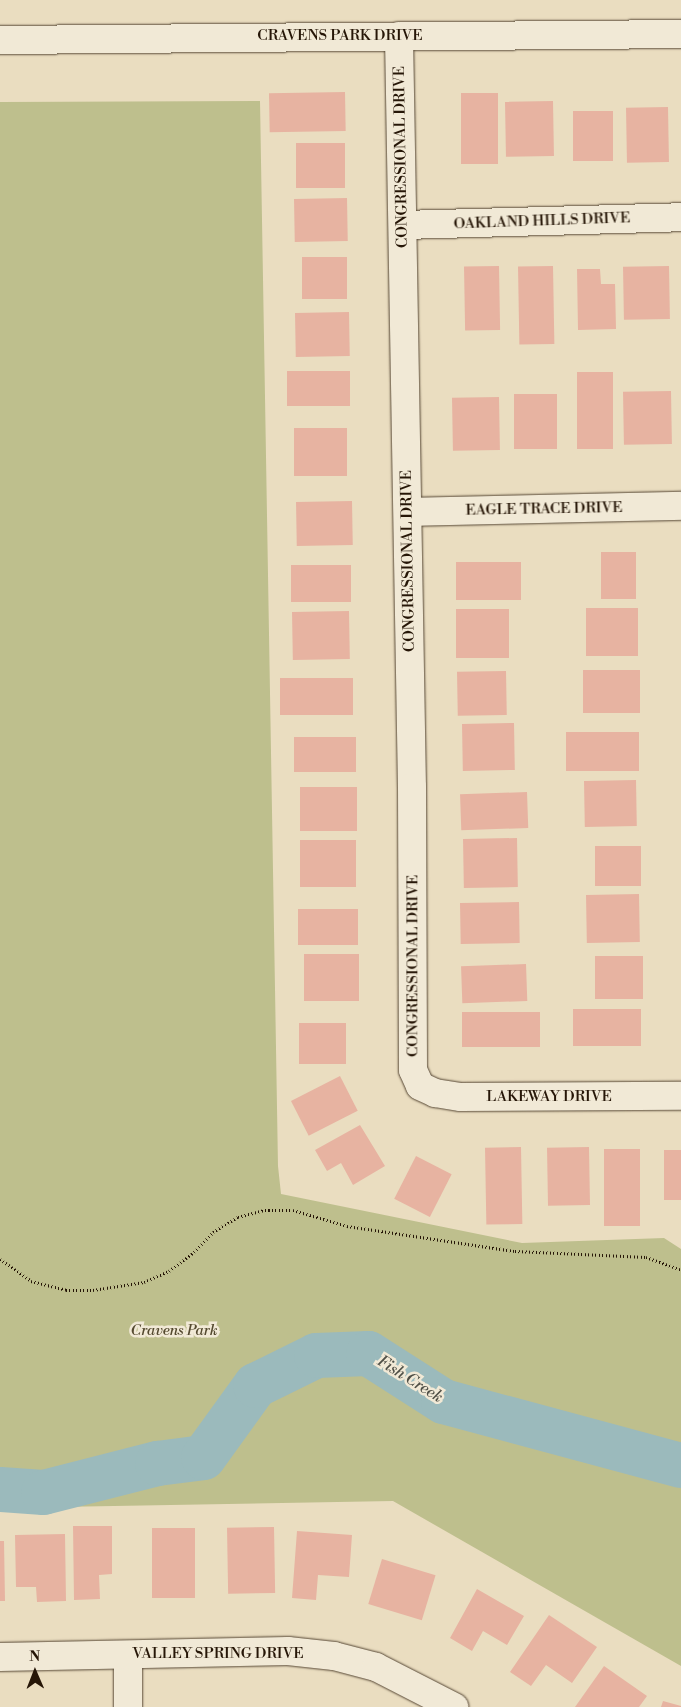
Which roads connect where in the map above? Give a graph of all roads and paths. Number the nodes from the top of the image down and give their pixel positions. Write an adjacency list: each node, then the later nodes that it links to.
1 (681, 34): 2 (street, CRAVENS PARK DRIVE)
2 (399, 36): 3 (street, CRAVENS PARK DRIVE); 5 (street, CONGRESSIONAL DRIVE)
3 (0, 40)
4 (681, 218): 5 (street, OAKLAND HILLS DRIVE)
5 (402, 225): 7 (street, CONGRESSIONAL DRIVE)
6 (681, 506): 7 (street, EAGLE TRACE DRIVE)
7 (408, 512): 8 (street, CONGRESSIONAL DRIVE)
8 (420, 1086): 9 (street, LAKEWAY DRIVE)
9 (681, 1096)
10 (0, 1259): 11 (path)
11 (681, 1270)
12 (128, 1655): 13 (street, VALLEY SPRING DRIVE); 14 (street, VALLEY SPRING DRIVE); 15 (street)
13 (0, 1657)
14 (421, 1698): 16 (street, VALLEY SPRING DRIVE)
15 (128, 1707)
16 (454, 1707)

